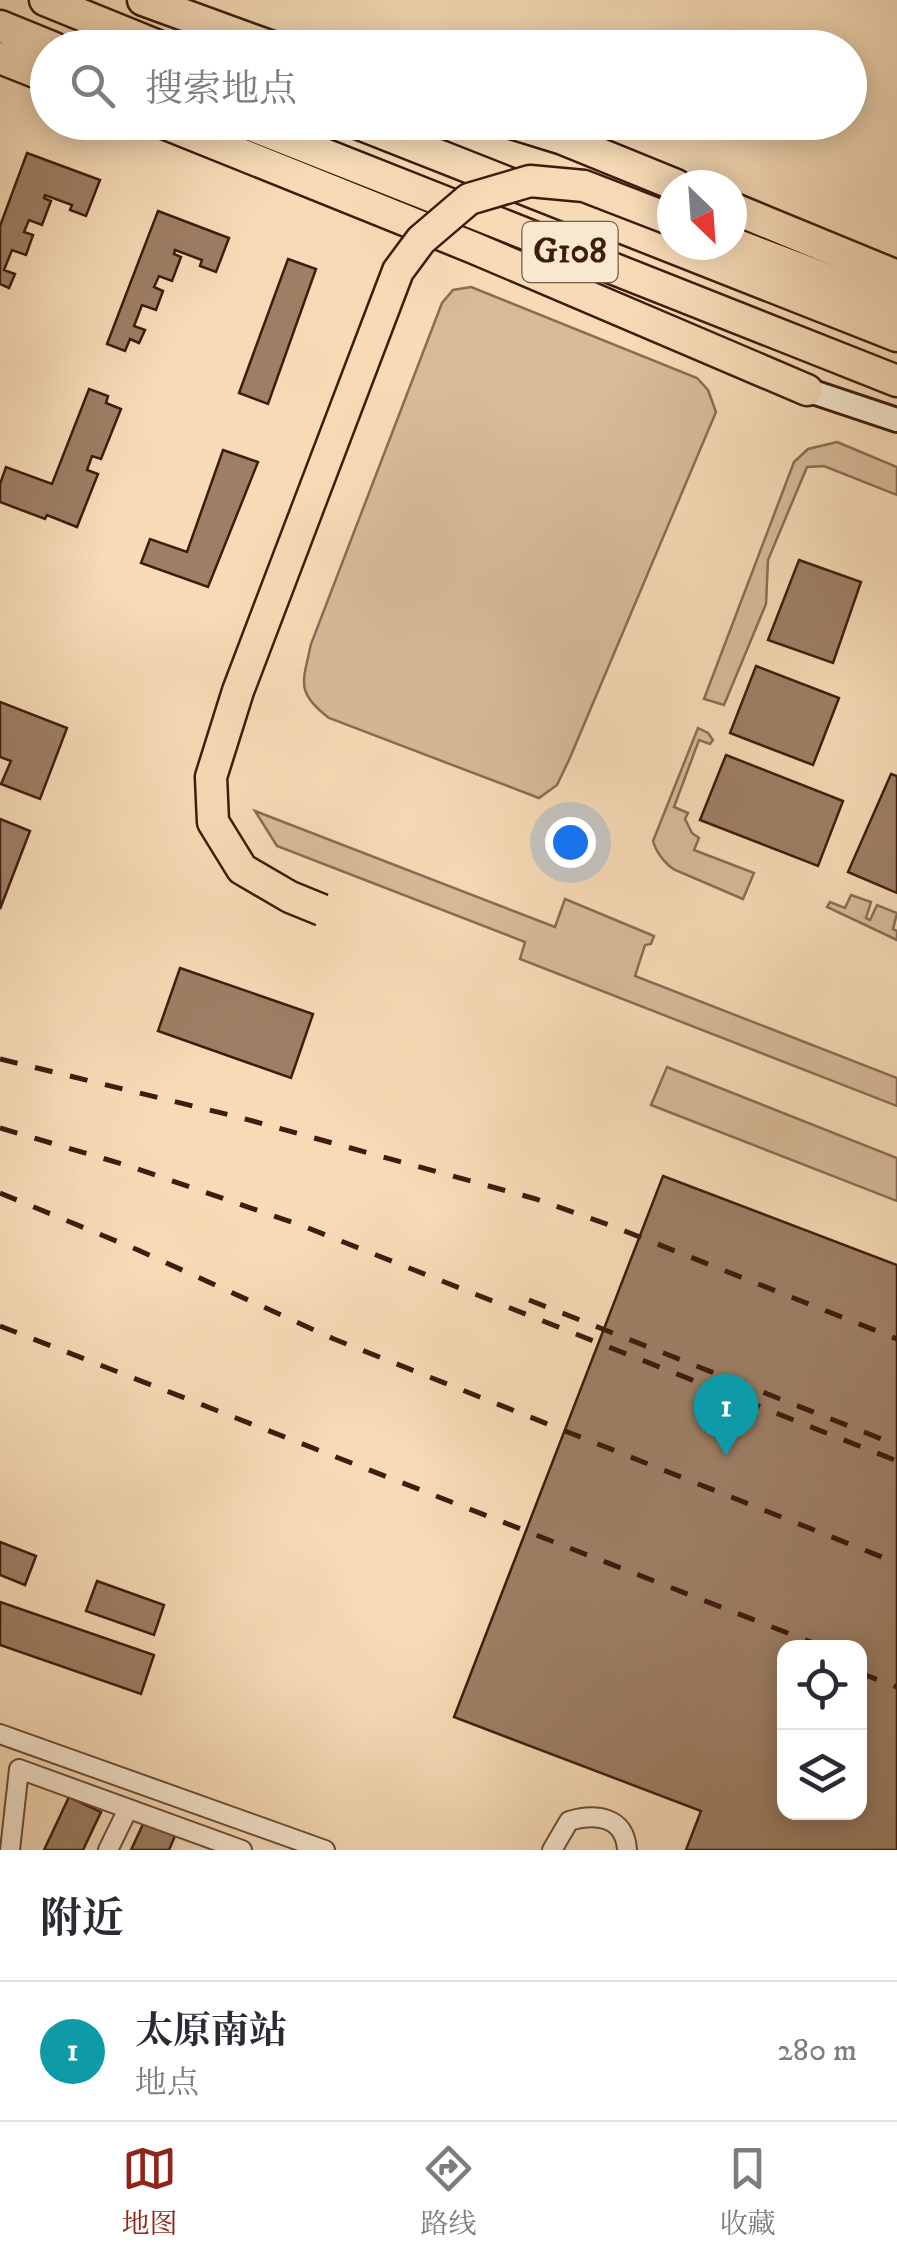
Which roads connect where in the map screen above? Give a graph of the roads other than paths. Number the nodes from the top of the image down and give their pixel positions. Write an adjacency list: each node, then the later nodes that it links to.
1 (45, 0): 5 (highway)
2 (97, 0): 6 (highway)
3 (144, 0): 7 (highway)
4 (0, 26): 8 (highway)
5 (119, 30)
6 (139, 30)
7 (226, 30)
8 (30, 38)
9 (0, 58): 10 (highway)
10 (30, 70)
11 (205, 140): 17 (highway)
12 (233, 140): 17 (highway)
13 (288, 140): 24 (highway, G108)
14 (400, 140): 23 (highway, G108)
15 (568, 140): 16 (highway)
16 (657, 177)
17 (314, 184): 25 (highway)
18 (657, 214): 27 (highway, bridge)
19 (747, 214): 21 (highway)
20 (747, 249): 22 (highway)
21 (897, 276)
22 (897, 306)
23 (897, 336)
24 (897, 382)
25 (807, 390): 26 (main road)
26 (897, 420)
27 (322, 910)
28 (0, 1734): 33 (street)
29 (128, 1808): 30 (street); 31 (street); 32 (street)
30 (10, 1850)
31 (108, 1850)
32 (242, 1850)
33 (326, 1850)
34 (552, 1850): 35 (street)
35 (626, 1850)

